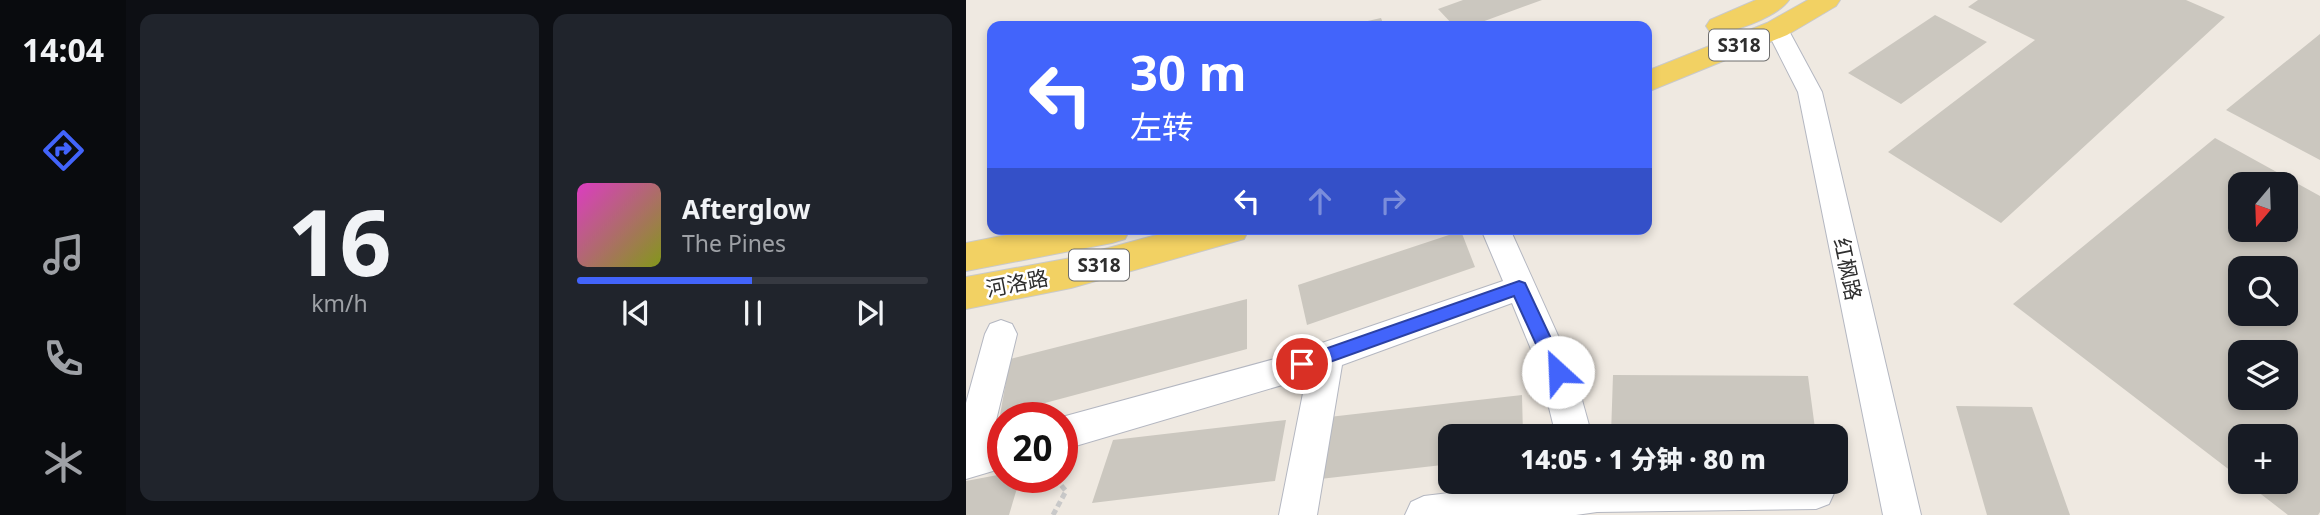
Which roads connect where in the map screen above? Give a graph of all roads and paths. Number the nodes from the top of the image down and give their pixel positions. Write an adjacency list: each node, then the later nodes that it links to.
1 (1826, 0): 2 (main road, S318)
2 (1777, 15): 3 (main road, S318); 4 (main road, S318); 23 (street, 红枫路)
3 (1652, 52)
4 (1652, 79)
5 (1081, 235): 8 (main road, 河洛路 / S318)
6 (1209, 235): 10 (main road, 河洛路 / S318)
7 (1497, 235): 9 (street)
8 (966, 257)
9 (1519, 288): 12 (street); 13 (street)
10 (966, 293)
11 (1001, 334): 16 (street)
12 (1327, 355): 14 (street); 21 (street)
13 (1571, 424)
14 (1078, 429)
15 (987, 455): 16 (street)
16 (967, 461)
17 (1065, 493): 20 (path)
18 (1708, 494): 19 (street)
19 (1599, 497): 22 (street)
20 (1053, 515)
21 (1298, 515)
22 (1424, 515)
23 (1902, 515)

